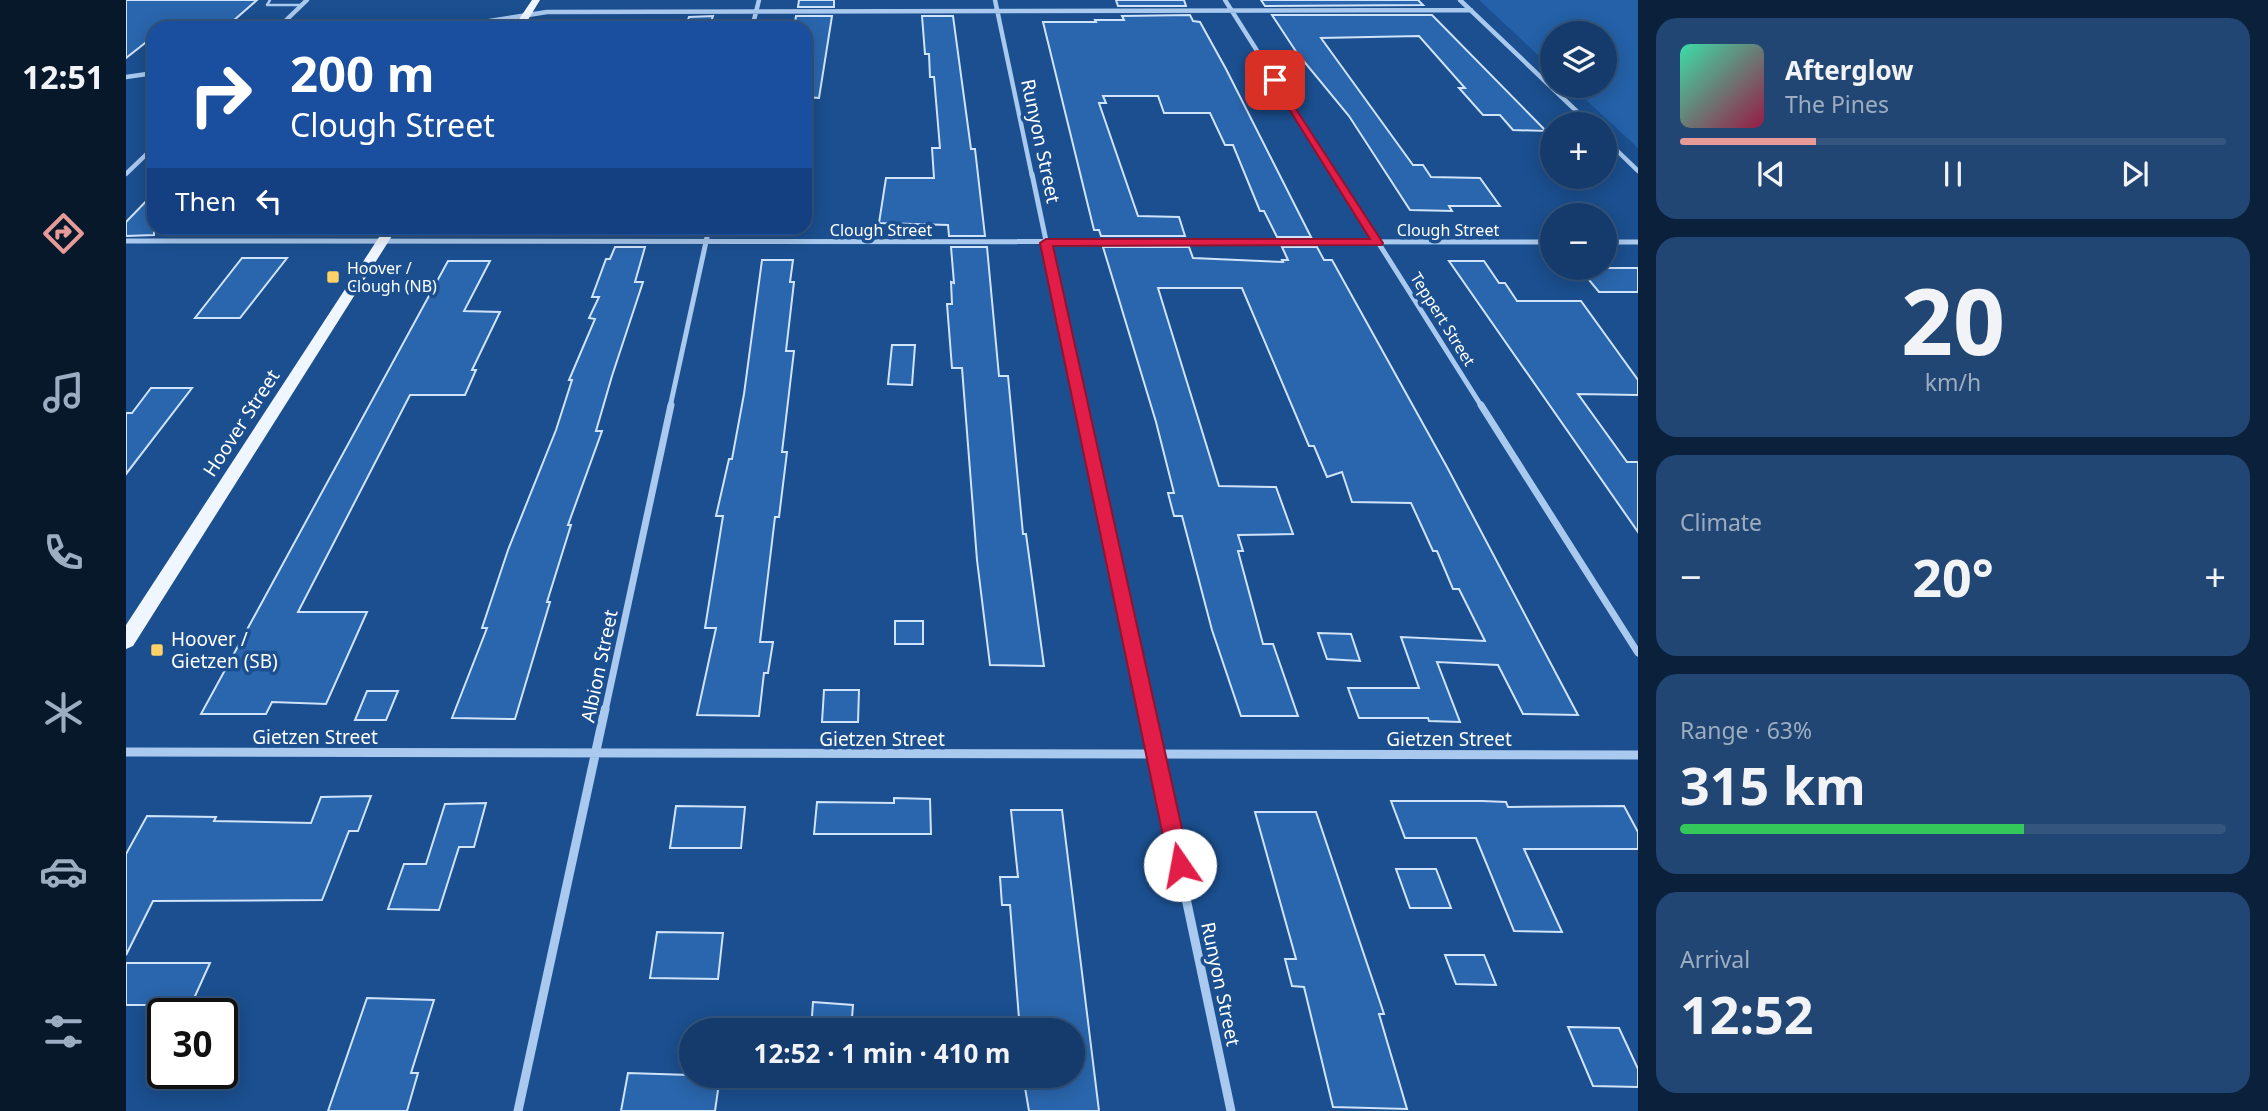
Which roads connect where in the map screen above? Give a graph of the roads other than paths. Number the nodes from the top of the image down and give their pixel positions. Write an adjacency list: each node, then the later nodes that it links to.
1 (270, 0): 8 (lane)
2 (307, 0): 8 (street)
3 (536, 0): 13 (main road)
4 (759, 0): 12 (street)
5 (995, 0): 11 (street, Runyon Street)
6 (1225, 0): 9 (street, Teppert Street)
7 (1460, 0): 10 (street)
8 (302, 5): 14 (street)
9 (1232, 10): 10 (street); 11 (street); 33 (street, Teppert Street)
10 (1471, 10): 20 (street)
11 (997, 11): 12 (street); 32 (street, Runyon Street)
12 (756, 12): 13 (street); 17 (street)
13 (527, 14): 15 (street); 16 (main road)
14 (285, 21)
15 (486, 21)
16 (522, 21)
17 (754, 21)
18 (147, 74): 19 (street)
19 (126, 78)
20 (1577, 112)
21 (1617, 151): 23 (street)
22 (147, 154): 24 (street)
23 (1638, 171)
24 (126, 174)
25 (386, 235): 28 (main road, Hoover Street)
26 (708, 235): 29 (street, Albion Street)
27 (126, 241): 28 (street, Clough Street)
28 (382, 242): 29 (street, Clough Street); 35 (main road, Hoover Street)
29 (706, 242): 32 (street, Clough Street); 38 (street, Albion Street)
30 (1617, 242): 31 (street)
31 (1638, 242)
32 (1046, 243): 33 (street, Clough Street); 39 (street, Runyon Street)
33 (1378, 243): 34 (street, Clough Street); 36 (street, Teppert Street)
34 (1540, 243)
35 (126, 641)
36 (1638, 653)
37 (126, 752): 38 (street, Gietzen Street)
38 (597, 754): 39 (street, Gietzen Street); 41 (street, Albion Street)
39 (1157, 755): 40 (street, Gietzen Street); 42 (street, Runyon Street)
40 (1638, 755)
41 (518, 1111)
42 (1231, 1111)

